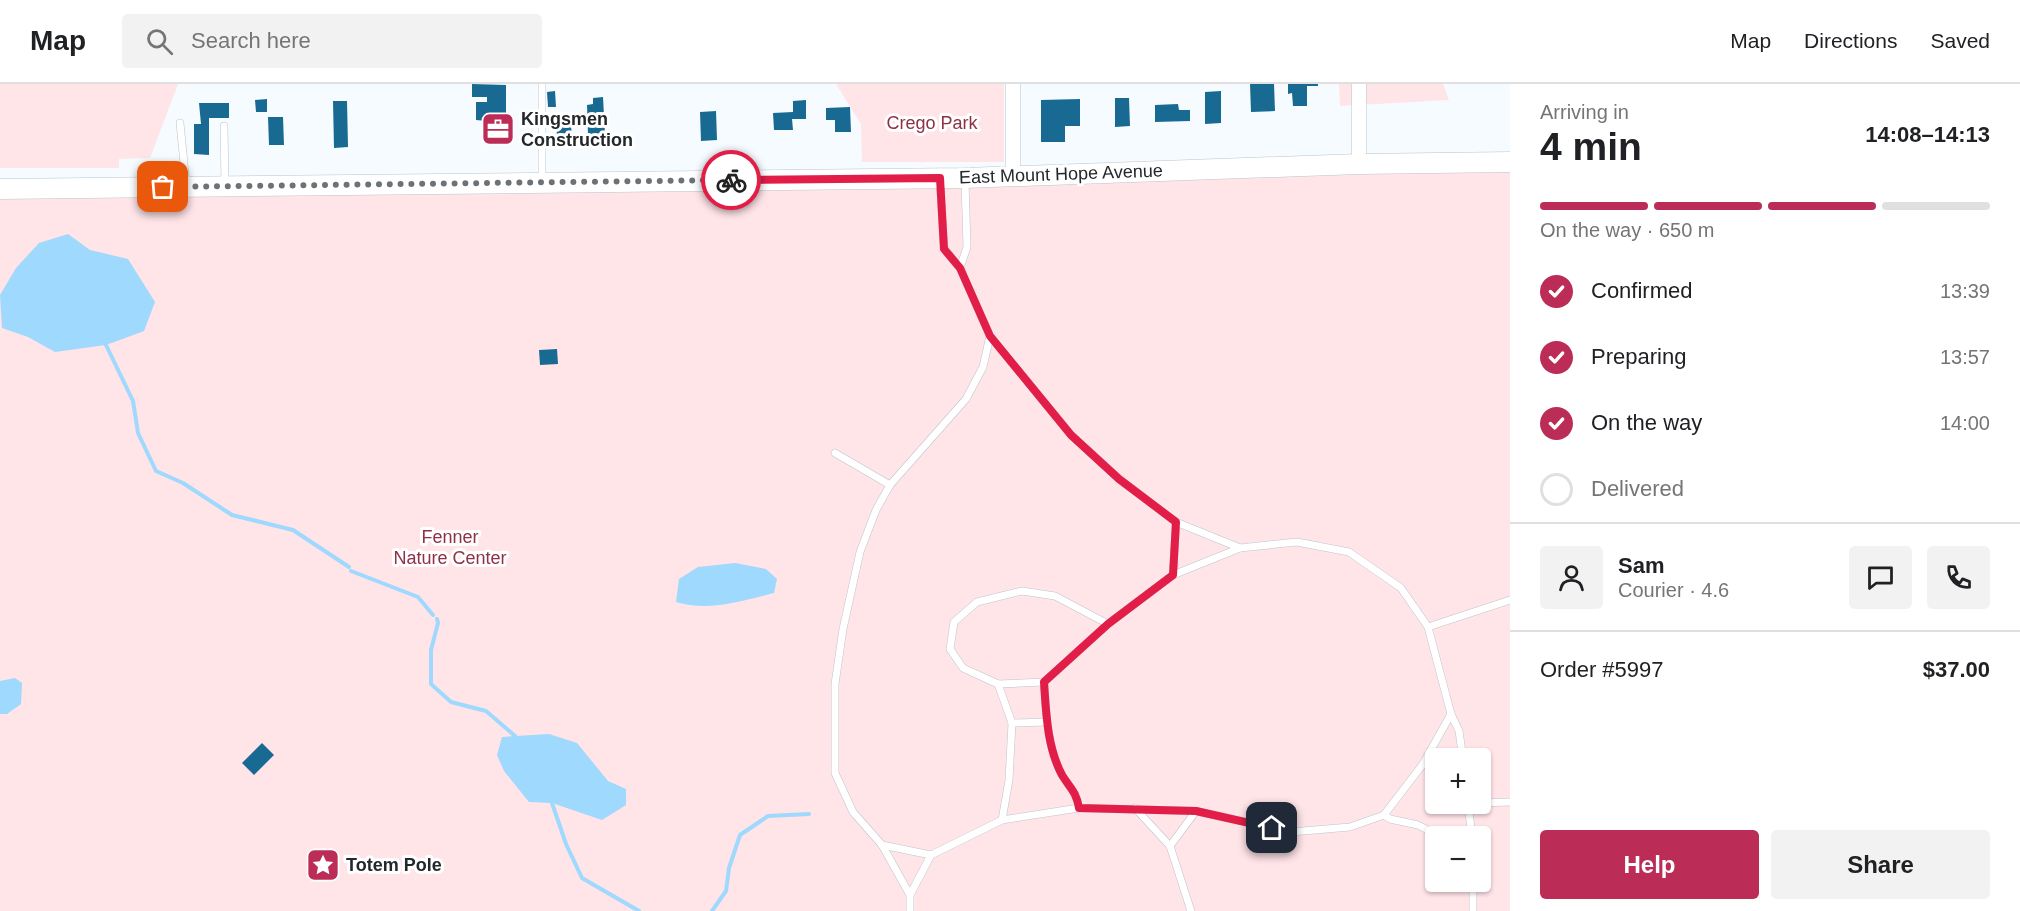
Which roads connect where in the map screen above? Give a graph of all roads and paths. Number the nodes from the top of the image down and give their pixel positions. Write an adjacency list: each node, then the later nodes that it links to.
1 (542, 84): 11 (lane)
2 (1013, 84): 8 (street)
3 (1359, 84): 7 (street)
4 (180, 123): 13 (lane)
5 (224, 126): 12 (lane)
6 (1510, 162): 7 (street, East Mount Hope Avenue)
7 (1359, 164): 8 (street, East Mount Hope Avenue)
8 (1013, 176): 10 (street, East Mount Hope Avenue)
9 (940, 178): 10 (street, East Mount Hope Avenue); 11 (street, East Mount Hope Avenue); 15 (lane)
10 (965, 178): 15 (lane)
11 (542, 181): 12 (street, East Mount Hope Avenue)
12 (225, 186): 13 (street, East Mount Hope Avenue)
13 (187, 187): 14 (street, East Mount Hope Avenue)
14 (0, 189)
15 (960, 268): 16 (lane)
16 (990, 336): 18 (lane); 19 (lane)
17 (835, 453): 18 (lane)
18 (890, 485): 39 (lane)
19 (1176, 522): 20 (lane); 21 (lane)
20 (1240, 548): 21 (lane); 24 (lane)
21 (1173, 575): 23 (lane)
22 (1510, 600): 24 (lane)
23 (1108, 624): 25 (lane); 26 (lane)
24 (1428, 627): 27 (lane)
25 (1044, 682): 26 (lane); 28 (lane)
26 (998, 684): 29 (lane)
27 (1451, 714): 30 (lane); 36 (lane)
28 (1046, 722): 29 (lane); 33 (lane)
29 (1012, 723): 37 (lane)
30 (1461, 748)
31 (1510, 802): 32 (lane)
32 (1491, 803)
33 (1079, 808): 34 (lane); 37 (lane)
34 (1135, 808): 35 (lane); 40 (lane)
35 (1196, 811): 36 (lane); 40 (lane)
36 (1384, 815): 38 (lane)
37 (1002, 820): 41 (lane)
38 (1425, 829)
39 (882, 845): 41 (lane); 43 (lane)
40 (1170, 846): 45 (lane)
41 (931, 855): 43 (lane)
42 (1473, 892): 46 (lane)
43 (910, 895): 44 (lane)
44 (910, 911)
45 (1191, 911)
46 (1473, 911)

